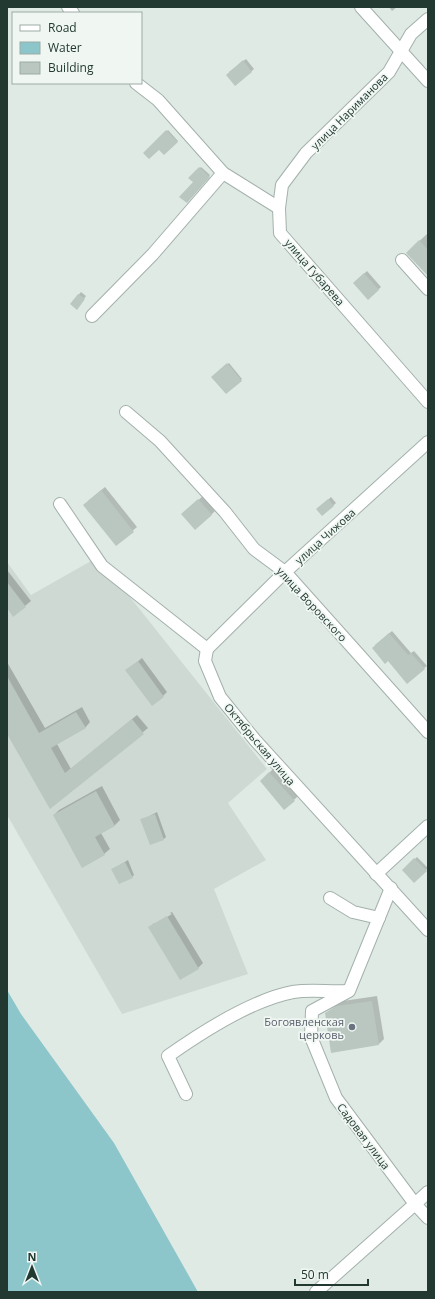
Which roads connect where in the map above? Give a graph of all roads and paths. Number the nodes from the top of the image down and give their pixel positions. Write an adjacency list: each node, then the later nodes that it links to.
1 (361, 7): 3 (street)
2 (428, 19): 3 (street, улица Нариманова)
3 (401, 50): 4 (street); 7 (street, улица Нариманова)
4 (428, 81)
5 (137, 84): 6 (street)
6 (223, 173): 7 (street); 10 (street)
7 (279, 208): 11 (street, улица Губарева)
8 (402, 260): 9 (street)
9 (428, 288)
10 (92, 316)
11 (428, 402)
12 (126, 412): 15 (street, улица Воровского)
13 (428, 442): 15 (street, улица Чижова)
14 (60, 504): 16 (street)
15 (285, 572): 16 (street, улица Чижова); 17 (street, улица Воровского)
16 (207, 649): 19 (street, Октябрьская улица)
17 (428, 732)
18 (428, 826): 19 (street)
19 (376, 874): 20 (street, Октябрьская улица)
20 (391, 888): 22 (street); 23 (street, Октябрьская улица)
21 (330, 898): 22 (street)
22 (379, 918): 24 (street)
23 (428, 930)
24 (349, 991): 25 (street); 27 (street, Садовая улица)
25 (186, 1094)
26 (428, 1192): 27 (street)
27 (415, 1204): 28 (street, Садовая улица); 29 (street)
28 (428, 1218)
29 (316, 1292)

